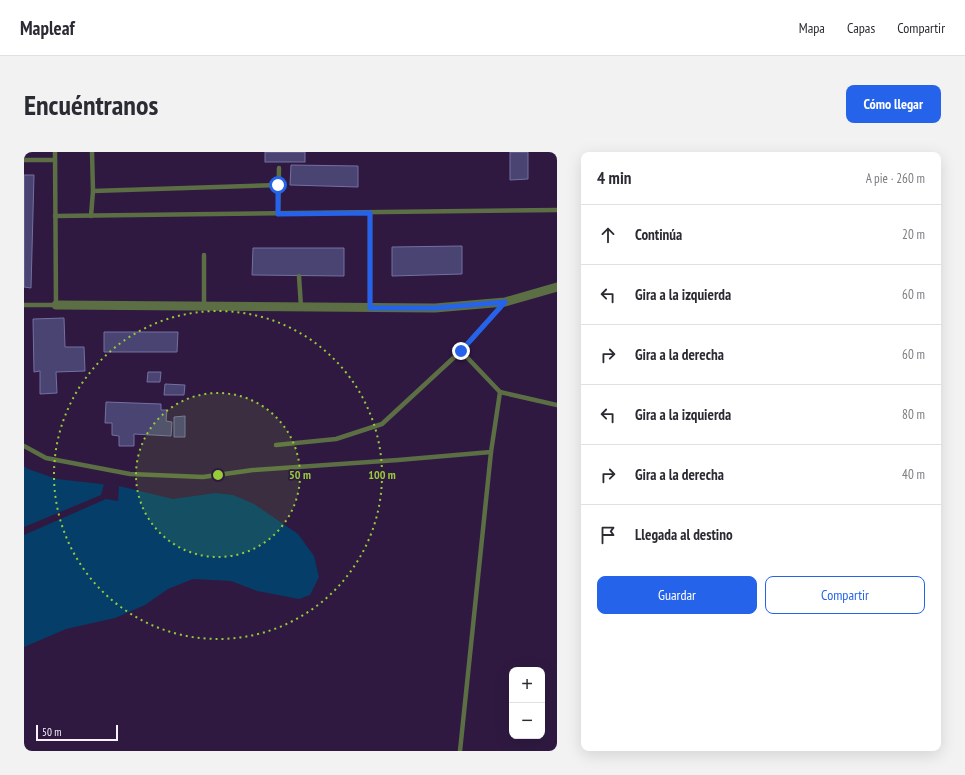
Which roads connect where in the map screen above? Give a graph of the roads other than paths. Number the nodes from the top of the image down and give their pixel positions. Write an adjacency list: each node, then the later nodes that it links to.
1 (55, 152): 4 (lane)
2 (92, 152): 7 (lane)
3 (24, 160): 4 (lane)
4 (55, 160): 11 (lane)
5 (279, 168): 6 (lane)
6 (278, 185): 7 (lane); 10 (lane)
7 (93, 191): 12 (lane)
8 (557, 210): 9 (lane)
9 (370, 213): 10 (lane); 21 (lane)
10 (278, 214): 12 (lane)
11 (55, 216): 12 (lane); 18 (lane)
12 (91, 216)
13 (204, 255): 19 (lane)
14 (299, 276): 20 (lane)
15 (557, 287): 16 (street)
16 (505, 302): 21 (street); 22 (lane)
17 (24, 305): 18 (lane)
18 (56, 305): 19 (street)
19 (204, 306): 20 (street)
20 (301, 307): 21 (street)
21 (370, 308)
22 (461, 351): 23 (lane); 25 (lane)
23 (500, 392): 24 (lane); 27 (lane)
24 (557, 405)
25 (276, 445)
26 (24, 446): 27 (lane)
27 (491, 452): 28 (lane)
28 (460, 751)

